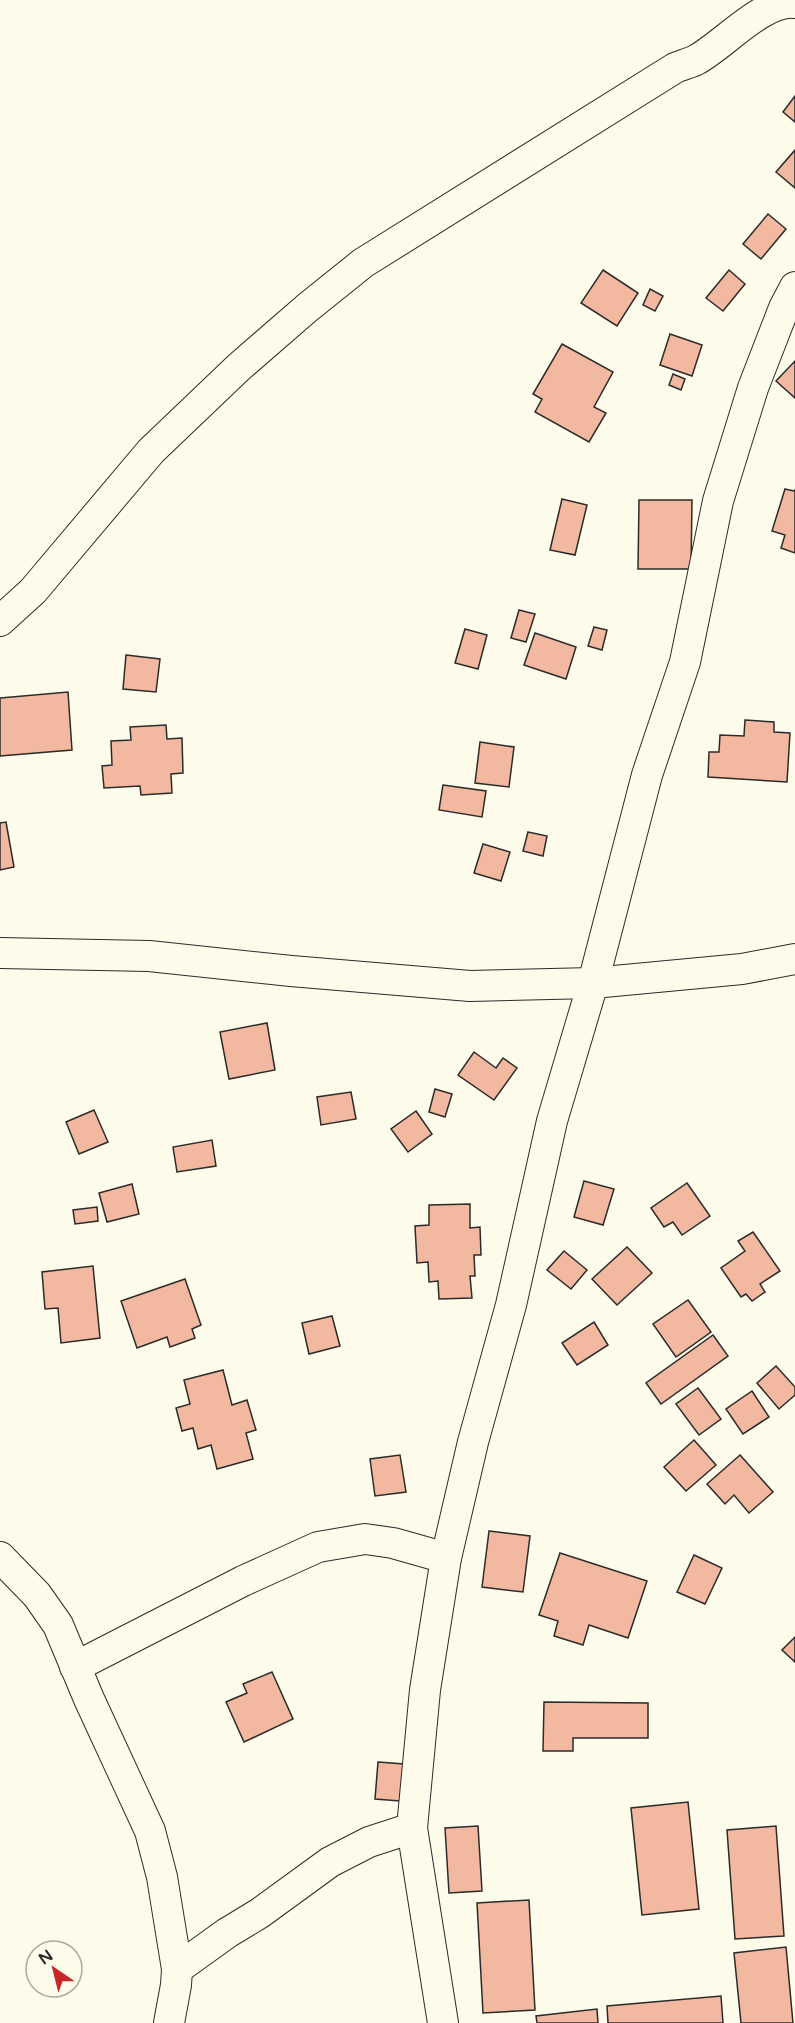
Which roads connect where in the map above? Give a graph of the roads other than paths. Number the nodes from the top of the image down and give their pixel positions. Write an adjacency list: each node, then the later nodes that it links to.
1 (795, 3): 3 (street)
2 (795, 286): 6 (street)
3 (0, 621)
4 (0, 953): 6 (street)
5 (795, 959): 6 (street)
6 (593, 983): 8 (street)
7 (0, 1557): 9 (street)
8 (446, 1558): 9 (street); 10 (street)
9 (75, 1667): 11 (street)
10 (412, 1828): 11 (street); 13 (street)
11 (177, 1969): 12 (street)
12 (169, 2023)
13 (443, 2023)

